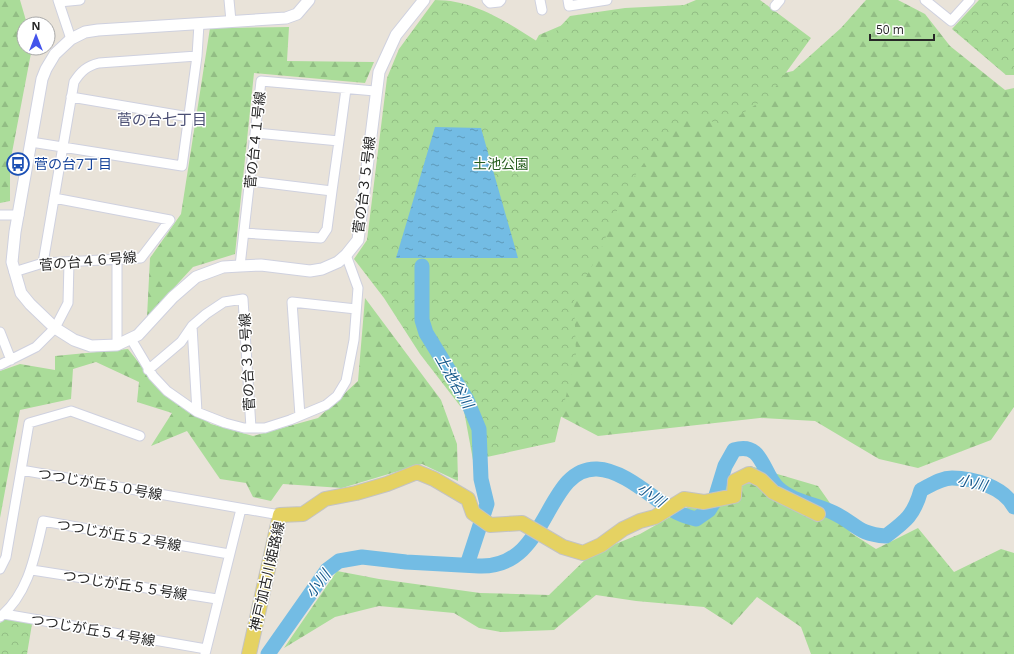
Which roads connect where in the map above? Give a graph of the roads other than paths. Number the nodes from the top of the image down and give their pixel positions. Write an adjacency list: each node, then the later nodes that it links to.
1 (80, 0): 12 (street)
2 (229, 0): 14 (street)
3 (309, 0): 14 (street, 菅の台３５号線)
4 (424, 0): 19 (street, 菅の台３５号線)
5 (487, 0): 6 (street)
6 (501, 0)
7 (540, 0): 13 (street)
8 (568, 0): 9 (street)
9 (606, 0)
10 (925, 0): 11 (street)
11 (970, 0)
12 (58, 1): 16 (street)
13 (542, 10)
14 (231, 21): 15 (street, 菅の台３５号線)
15 (199, 24): 16 (street, 菅の台３５号線); 17 (street)
16 (71, 39): 24 (street, 菅の台３５号線)
17 (197, 56): 20 (street); 21 (street)
18 (346, 89): 19 (street, 菅の台４１号線); 22 (street, 菅の台４１号線); 23 (street)
19 (375, 91): 32 (street, 菅の台３５号線)
20 (71, 97): 21 (street); 25 (street)
21 (189, 117): 25 (street)
22 (256, 133): 23 (street); 26 (street, 菅の台４１号線)
23 (339, 141): 27 (street)
24 (31, 142): 25 (street); 30 (street, 菅の台３５号線)
25 (63, 147): 28 (street)
26 (250, 181): 27 (street); 31 (street, 菅の台４１号線)
27 (332, 191): 31 (street)
28 (54, 198): 33 (street, 菅の台４６号線); 35 (street)
29 (0, 215): 30 (street)
30 (18, 216): 37 (street, 菅の台３５号線)
31 (244, 233): 36 (street, 菅の台４１号線)
32 (346, 255): 36 (street, 菅の台３５号線); 38 (street)
33 (117, 259): 34 (street, 菅の台４６号線); 43 (street)
34 (69, 262): 35 (street, 菅の台４６号線); 40 (street)
35 (43, 263): 37 (street, 菅の台４６号線)
36 (240, 266): 42 (street, 菅の台３５号線)
37 (14, 272): 40 (street, 菅の台３５号線)
38 (356, 309): 48 (street); 48 (street)
39 (192, 326): 46 (street, 菅の台３９号線); 47 (street); 49 (street, 菅の台３９号線)
40 (55, 328): 43 (street, 菅の台３５号線); 44 (street)
41 (0, 332): 44 (street)
42 (131, 339): 43 (street, 菅の台３５号線); 46 (street)
43 (117, 345)
44 (11, 360): 45 (street)
45 (0, 364)
46 (148, 370): 47 (street)
47 (198, 412): 49 (street)
48 (300, 416): 49 (street)
49 (251, 428)
50 (140, 436): 51 (street)
51 (21, 470): 52 (street, つつじが丘５０号線); 56 (street, つつじが丘５０号線)
52 (241, 509): 54 (street, つつじが丘５０号線); 55 (street)
53 (818, 514): 54 (main road, 神戸加古川姫路線)
54 (280, 515): 61 (main road, 神戸加古川姫路線)
55 (229, 554): 57 (street, つつじが丘５２号線); 58 (street)
56 (0, 568)
57 (32, 570): 58 (street, つつじが丘５５号線); 59 (street, つつじが丘５２号線)
58 (217, 599): 60 (street)
59 (2, 615): 60 (street, つつじが丘５４号線)
60 (205, 652)
61 (249, 654)

